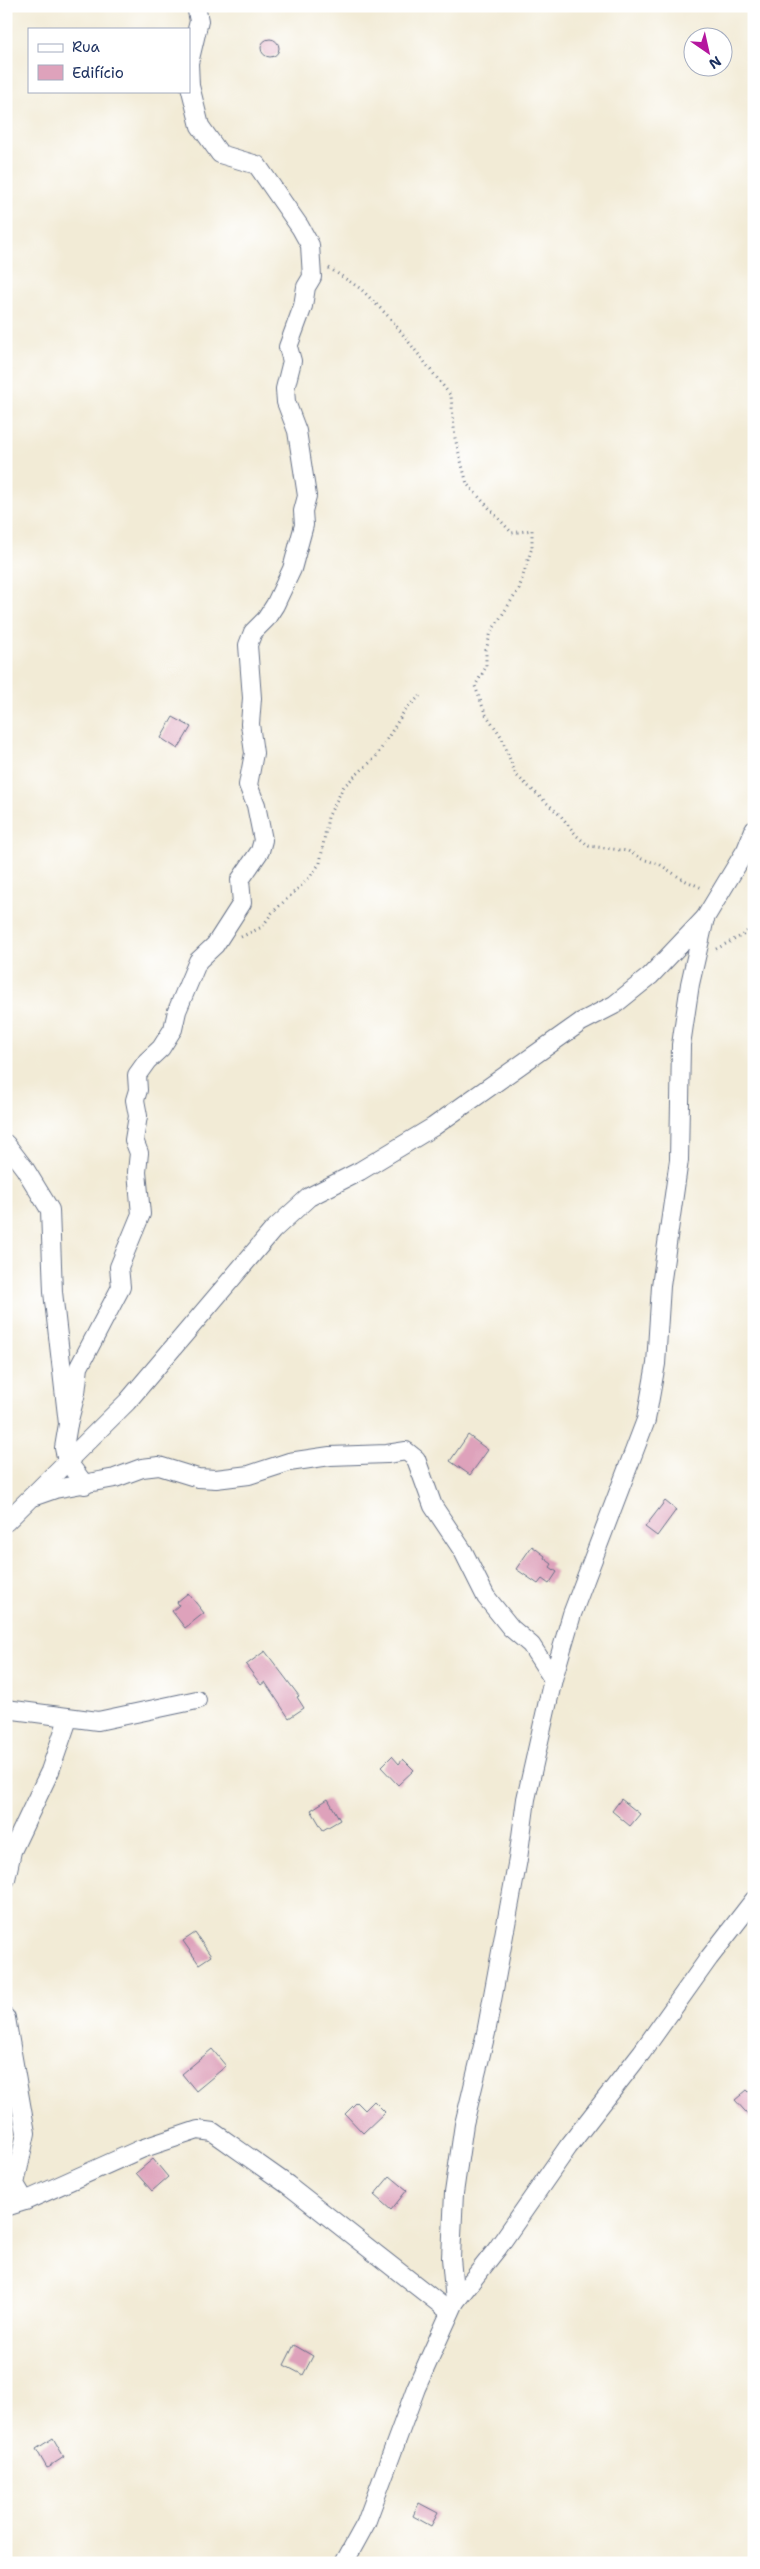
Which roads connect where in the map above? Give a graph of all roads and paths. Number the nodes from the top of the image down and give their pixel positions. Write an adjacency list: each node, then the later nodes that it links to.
1 (196, 6): 2 (street)
2 (312, 260): 5 (path); 8 (street)
3 (420, 696): 8 (path)
4 (754, 830): 5 (street)
5 (723, 888): 6 (street)
6 (705, 918): 9 (street); 12 (street)
7 (754, 926): 9 (path)
8 (214, 945): 11 (street)
9 (696, 960): 16 (street)
10 (6, 1144): 11 (street)
11 (68, 1424): 12 (street)
12 (67, 1461): 13 (street); 14 (street)
13 (85, 1485): 14 (street); 16 (street)
14 (30, 1499): 15 (street)
15 (6, 1522)
16 (553, 1679): 25 (street)
17 (197, 1700): 19 (street)
18 (6, 1709): 19 (street)
19 (68, 1718): 20 (street)
20 (6, 1878)
21 (754, 1900): 25 (street)
22 (6, 2018): 23 (street)
23 (25, 2201): 24 (street); 25 (street)
24 (6, 2207)
25 (453, 2307): 26 (street)
26 (344, 2563)

